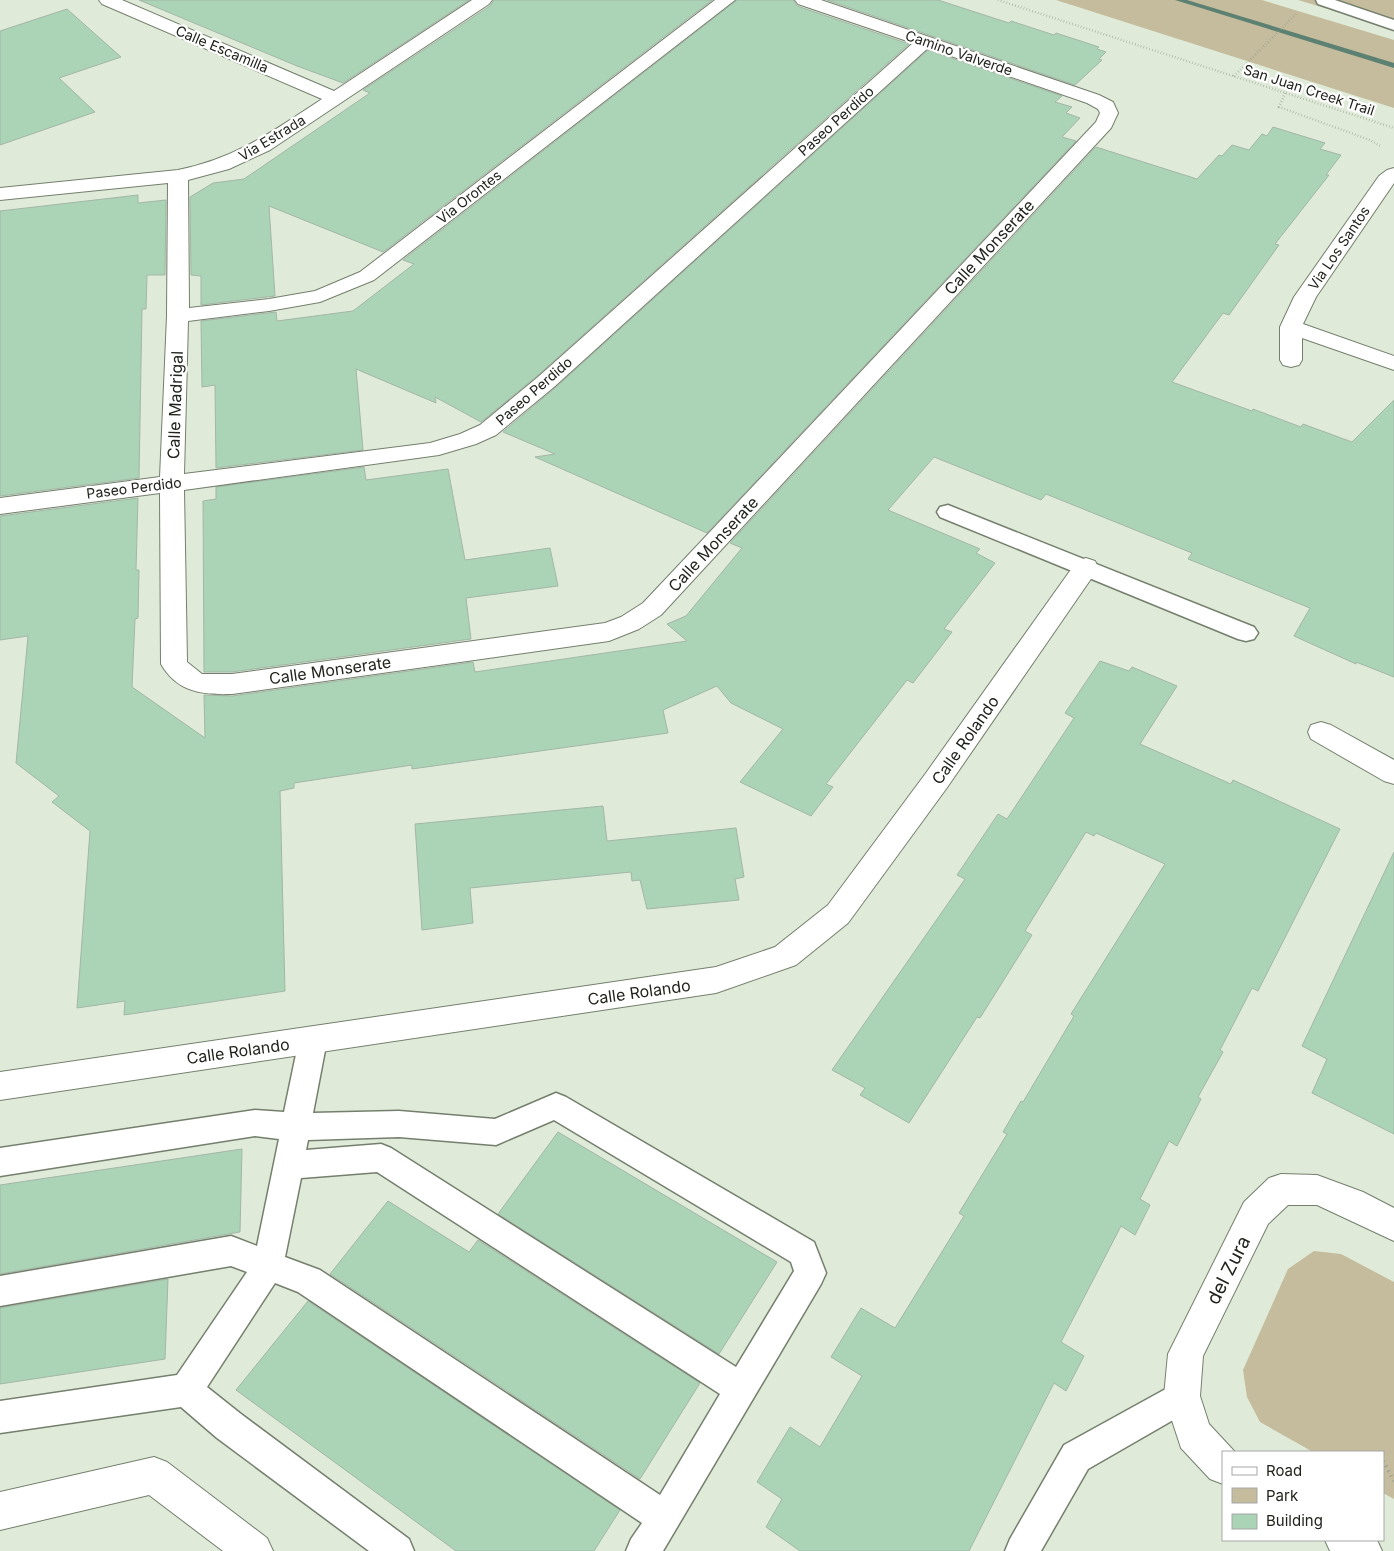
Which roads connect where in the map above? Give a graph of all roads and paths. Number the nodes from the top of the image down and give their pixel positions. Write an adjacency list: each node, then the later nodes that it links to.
1 (108, 0): 13 (street, Calle Escamilla)
2 (455, 0): 7 (street)
3 (726, 0): 20 (street, Via Orontes)
4 (804, 0): 10 (street, Camino Valverde)
5 (998, 0): 11 (path)
6 (1323, 2): 9 (lane)
7 (478, 3): 13 (street, Via Estrada)
8 (1303, 7): 11 (path, San Juan Creek Trail)
9 (1394, 25)
10 (926, 41): 14 (street, Camino Valverde); 24 (street, Paseo Perdido)
11 (1234, 76): 12 (path, San Juan Creek Trail)
12 (1285, 93): 15 (path, San Juan Creek Trail); 16 (path)
13 (336, 98): 18 (street, Via Estrada)
14 (1109, 114): 29 (street, Calle Monserate)
15 (1394, 128)
16 (1386, 150)
17 (1394, 174): 21 (street, Via Los Santos)
18 (178, 176): 19 (street, Via Estrada); 20 (street, Calle Madrigal)
19 (0, 194)
20 (178, 316): 24 (street, Calle Madrigal)
21 (1291, 327): 22 (street, Via Los Santos); 23 (street)
22 (1291, 360)
23 (1394, 363)
24 (172, 483): 25 (street, Paseo Perdido); 29 (street, Calle Madrigal)
25 (0, 506)
26 (948, 512): 27 (lane)
27 (1086, 567): 28 (lane); 32 (street, Calle Rolando)
28 (1246, 633)
29 (174, 664)
30 (1321, 732): 31 (street)
31 (1394, 773)
32 (313, 1040): 33 (street, Calle Rolando); 34 (lane)
33 (0, 1086)
34 (296, 1127): 35 (lane); 36 (lane); 40 (lane)
35 (0, 1162)
36 (289, 1165): 38 (lane); 40 (lane)
37 (1394, 1225): 42 (street, del Zura)
38 (268, 1267): 39 (lane); 41 (lane); 48 (lane)
39 (0, 1291)
40 (741, 1389): 48 (lane)
41 (186, 1390): 43 (lane); 51 (lane)
42 (1182, 1396): 45 (street, del Zura); 53 (lane)
43 (0, 1418)
44 (1384, 1463): 46 (path)
45 (1222, 1465)
46 (1394, 1481)
47 (0, 1511): 50 (street)
48 (665, 1518): 52 (lane)
49 (1346, 1541): 54 (street)
50 (254, 1551)
51 (398, 1551)
52 (643, 1551)
53 (1022, 1551)
54 (1363, 1551)

